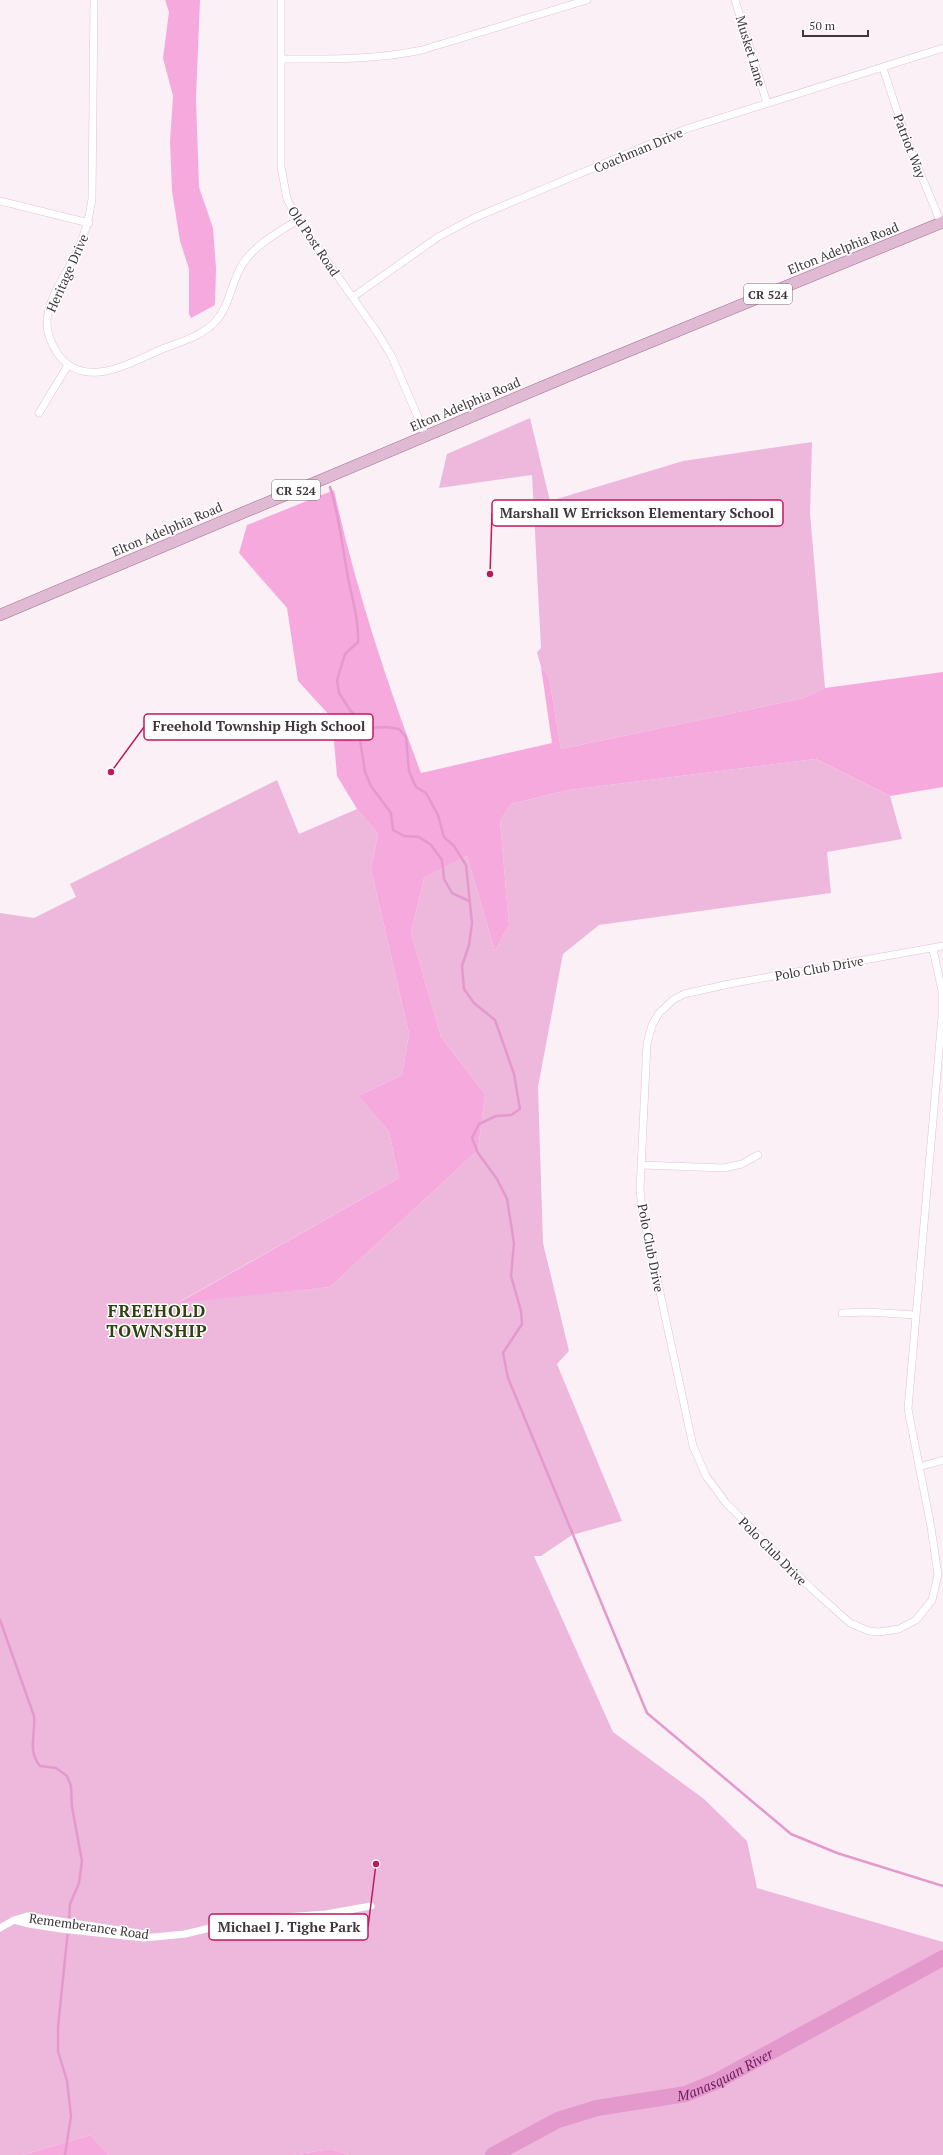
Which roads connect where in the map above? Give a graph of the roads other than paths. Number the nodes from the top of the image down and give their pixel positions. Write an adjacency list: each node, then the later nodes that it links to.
1 (94, 0): 11 (street, Heritage Drive)
2 (281, 0): 6 (street, Old Post Road)
3 (588, 0): 6 (street)
4 (735, 0): 8 (street, Musket Lane)
5 (943, 48): 7 (street, Coachman Drive)
6 (281, 59): 10 (street, Old Post Road)
7 (883, 68): 8 (street, Coachman Drive); 12 (street, Patriot Way)
8 (767, 103): 13 (street, Coachman Drive)
9 (0, 201): 11 (street)
10 (298, 220): 13 (street, Old Post Road); 14 (street)
11 (89, 223): 14 (street, Heritage Drive)
12 (942, 223): 16 (main road, Elton Adelphia Road / CR 524)
13 (353, 297): 16 (street, Old Post Road)
14 (68, 365): 15 (street)
15 (40, 413)
16 (426, 436): 17 (main road, Elton Adelphia Road / CR 524)
17 (0, 615)
18 (943, 946): 19 (street, Polo Club Drive)
19 (933, 949): 21 (street, Polo Club Drive); 23 (street, Polo Club Drive)
20 (758, 1155): 21 (street)
21 (641, 1165): 25 (street, Polo Club Drive)
22 (842, 1313): 23 (street)
23 (915, 1315): 25 (street, Polo Club Drive)
24 (943, 1460): 25 (street)
25 (919, 1467)
26 (371, 1906): 29 (street, Rememberance Road)
27 (14, 1920): 28 (street, Rememberance Road); 29 (street, Rememberance Road); 29 (street, Rememberance Road)
28 (0, 1928)
29 (165, 1936)

